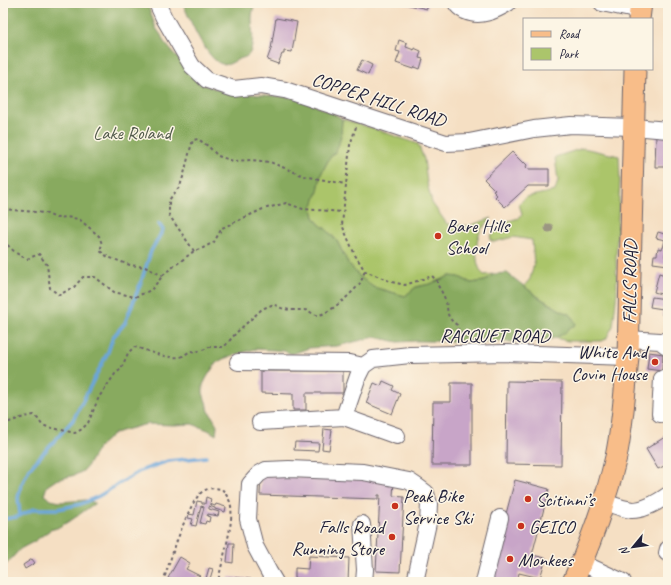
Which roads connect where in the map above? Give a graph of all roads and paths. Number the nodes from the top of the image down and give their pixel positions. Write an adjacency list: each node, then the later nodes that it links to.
1 (157, 3): 7 (street, COPPER HILL ROAD)
2 (456, 3): 3 (street)
3 (508, 3)
4 (602, 3): 5 (street)
5 (640, 11)
6 (635, 70): 8 (main road, FALLS ROAD)
7 (360, 114): 8 (street, COPPER HILL ROAD); 10 (path)
8 (633, 127): 9 (street, COPPER HILL ROAD); 18 (main road, FALLS ROAD)
9 (668, 130)
10 (345, 184): 12 (path); 14 (path)
11 (3, 210): 16 (path)
12 (343, 212): 14 (path); 15 (path)
13 (3, 241): 16 (path)
14 (194, 251): 16 (path)
15 (364, 271): 19 (path); 26 (path)
16 (163, 276)
17 (668, 347): 18 (street, RACQUET ROAD)
18 (628, 348): 19 (street, RACQUET ROAD); 29 (main road, FALLS ROAD)
19 (479, 354): 21 (street, RACQUET ROAD)
20 (238, 362): 21 (street)
21 (363, 366): 24 (street)
22 (668, 376): 23 (street)
23 (668, 410)
24 (344, 417): 25 (street); 27 (street)
25 (260, 422)
26 (3, 426)
27 (397, 436)
28 (668, 496): 29 (street)
29 (604, 502): 34 (main road, FALLS ROAD)
30 (500, 518): 40 (street)
31 (362, 524): 38 (street)
32 (668, 549): 33 (street)
33 (668, 553)
34 (582, 563): 41 (main road, FALLS ROAD); 42 (street)
35 (163, 582): 36 (path)
36 (218, 582)
37 (275, 582): 39 (street)
38 (364, 582)
39 (415, 582)
40 (484, 582)
41 (573, 582)
42 (623, 582)

